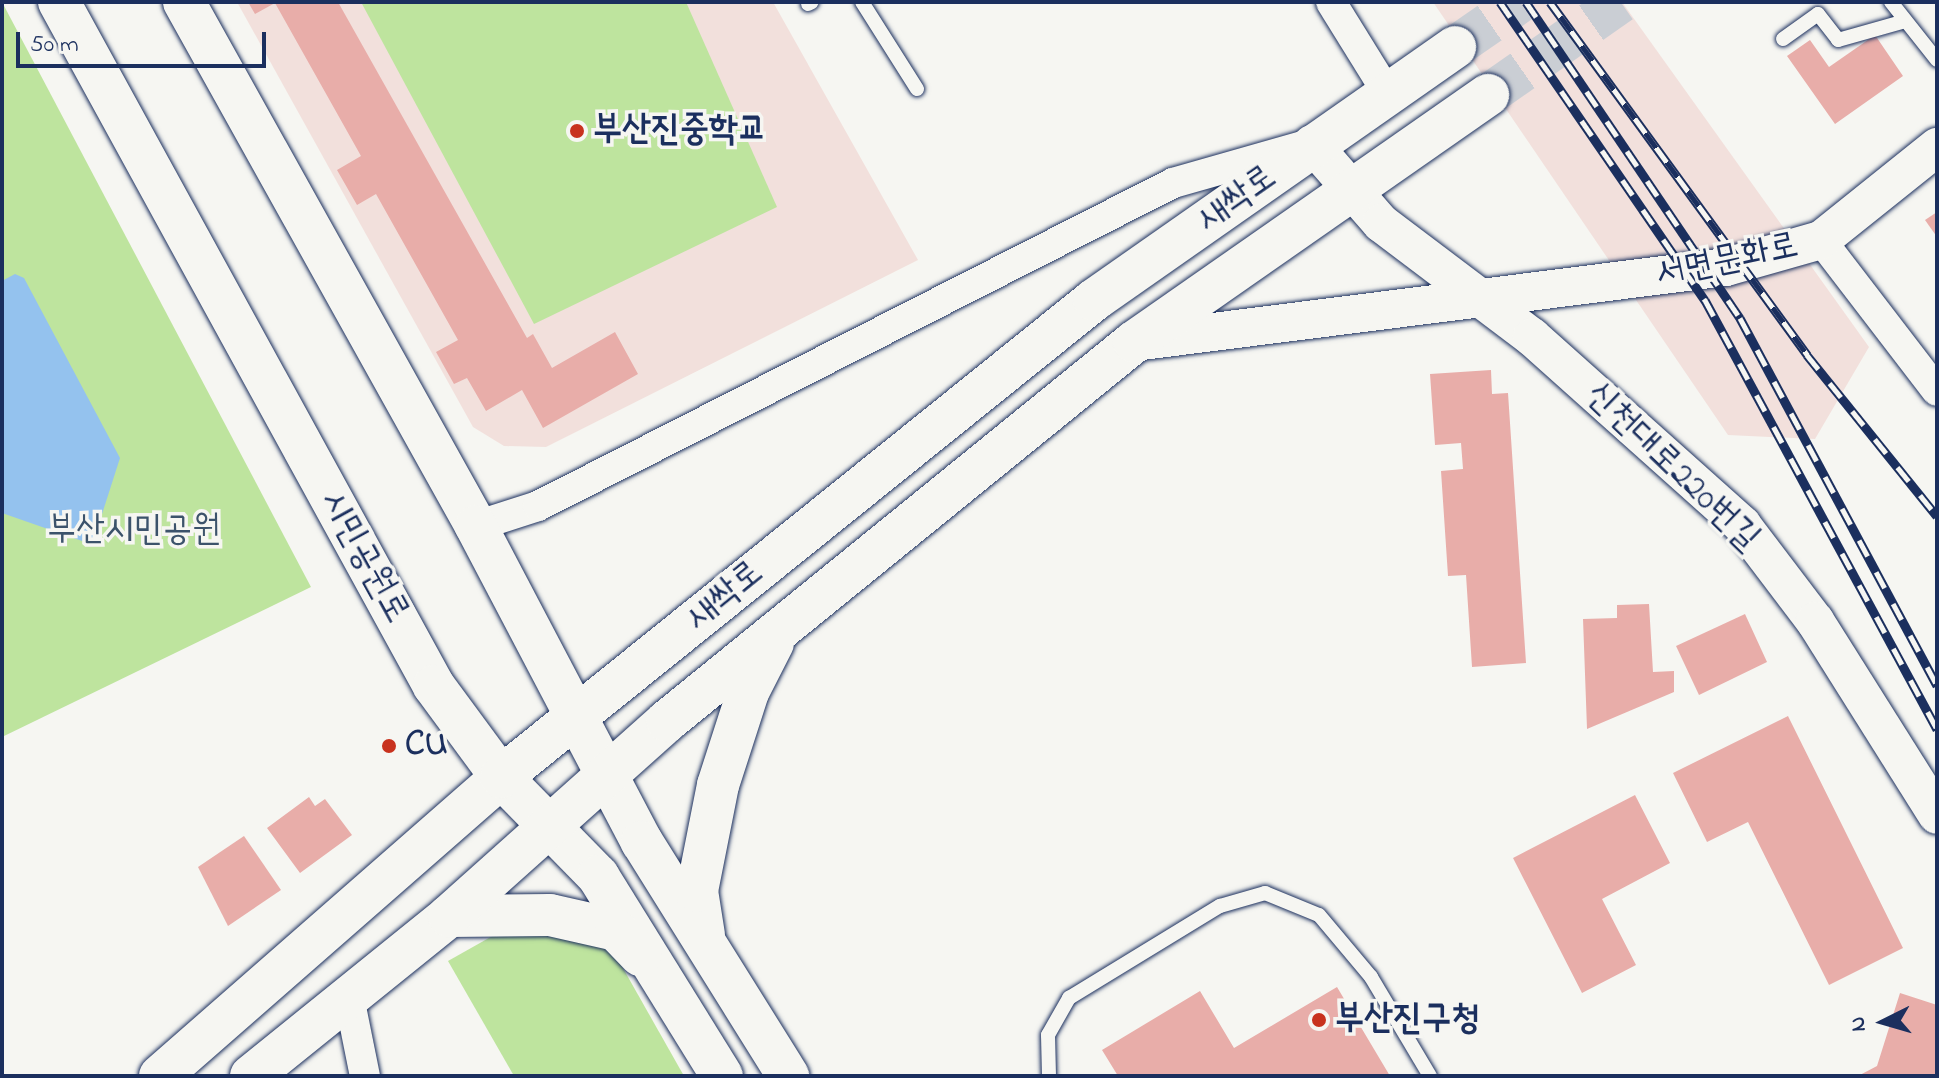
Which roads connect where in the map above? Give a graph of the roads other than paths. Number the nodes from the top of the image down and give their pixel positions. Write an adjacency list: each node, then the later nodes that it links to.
1 (59, 2): 24 (main road, 시민공원로)
2 (184, 2): 20 (main road)
3 (862, 2): 10 (lane)
4 (1331, 2): 11 (street)
5 (1891, 2): 6 (lane)
6 (1905, 21): 7 (lane); 9 (lane)
7 (1783, 39)
8 (1455, 47): 11 (main road, 새싹로)
9 (1937, 60)
10 (917, 89)
11 (1388, 94): 13 (main road, 새싹로)
12 (1488, 95): 15 (main road, 새싹로)
13 (1312, 144): 15 (street); 20 (street, 새싹로); 22 (main road, 새싹로)
14 (1937, 147): 16 (street, 서면문화로)
15 (1352, 190): 17 (street); 18 (main road, 새싹로)
16 (1821, 240): 17 (street, 서면문화로); 19 (street)
17 (1486, 302): 18 (street, 서면문화로); 25 (street, 신천대로220번길)
18 (1134, 342): 21 (main road, 새싹로)
19 (1937, 391)
20 (476, 526): 22 (main road)
21 (780, 629): 23 (main road, 새싹로); 28 (main road)
22 (579, 715): 23 (main road); 24 (main road, 새싹로)
23 (608, 770): 26 (main road, 새싹로); 28 (main road)
24 (501, 777): 26 (main road, 시민공원로); 31 (main road, 새싹로)
25 (1937, 815)
26 (550, 827): 27 (main road, 새싹로); 29 (main road, 시민공원로)
27 (449, 916): 29 (main road); 30 (main road, 새싹로)
28 (706, 948): 35 (main road)
29 (669, 984): 34 (main road, 시민공원로)
30 (348, 992): 32 (main road, 새싹로); 33 (street)
31 (160, 1076)
32 (251, 1076)
33 (365, 1076)
34 (722, 1076)
35 (788, 1076)
36 (1049, 1076): 37 (lane)
37 (1430, 1076)

